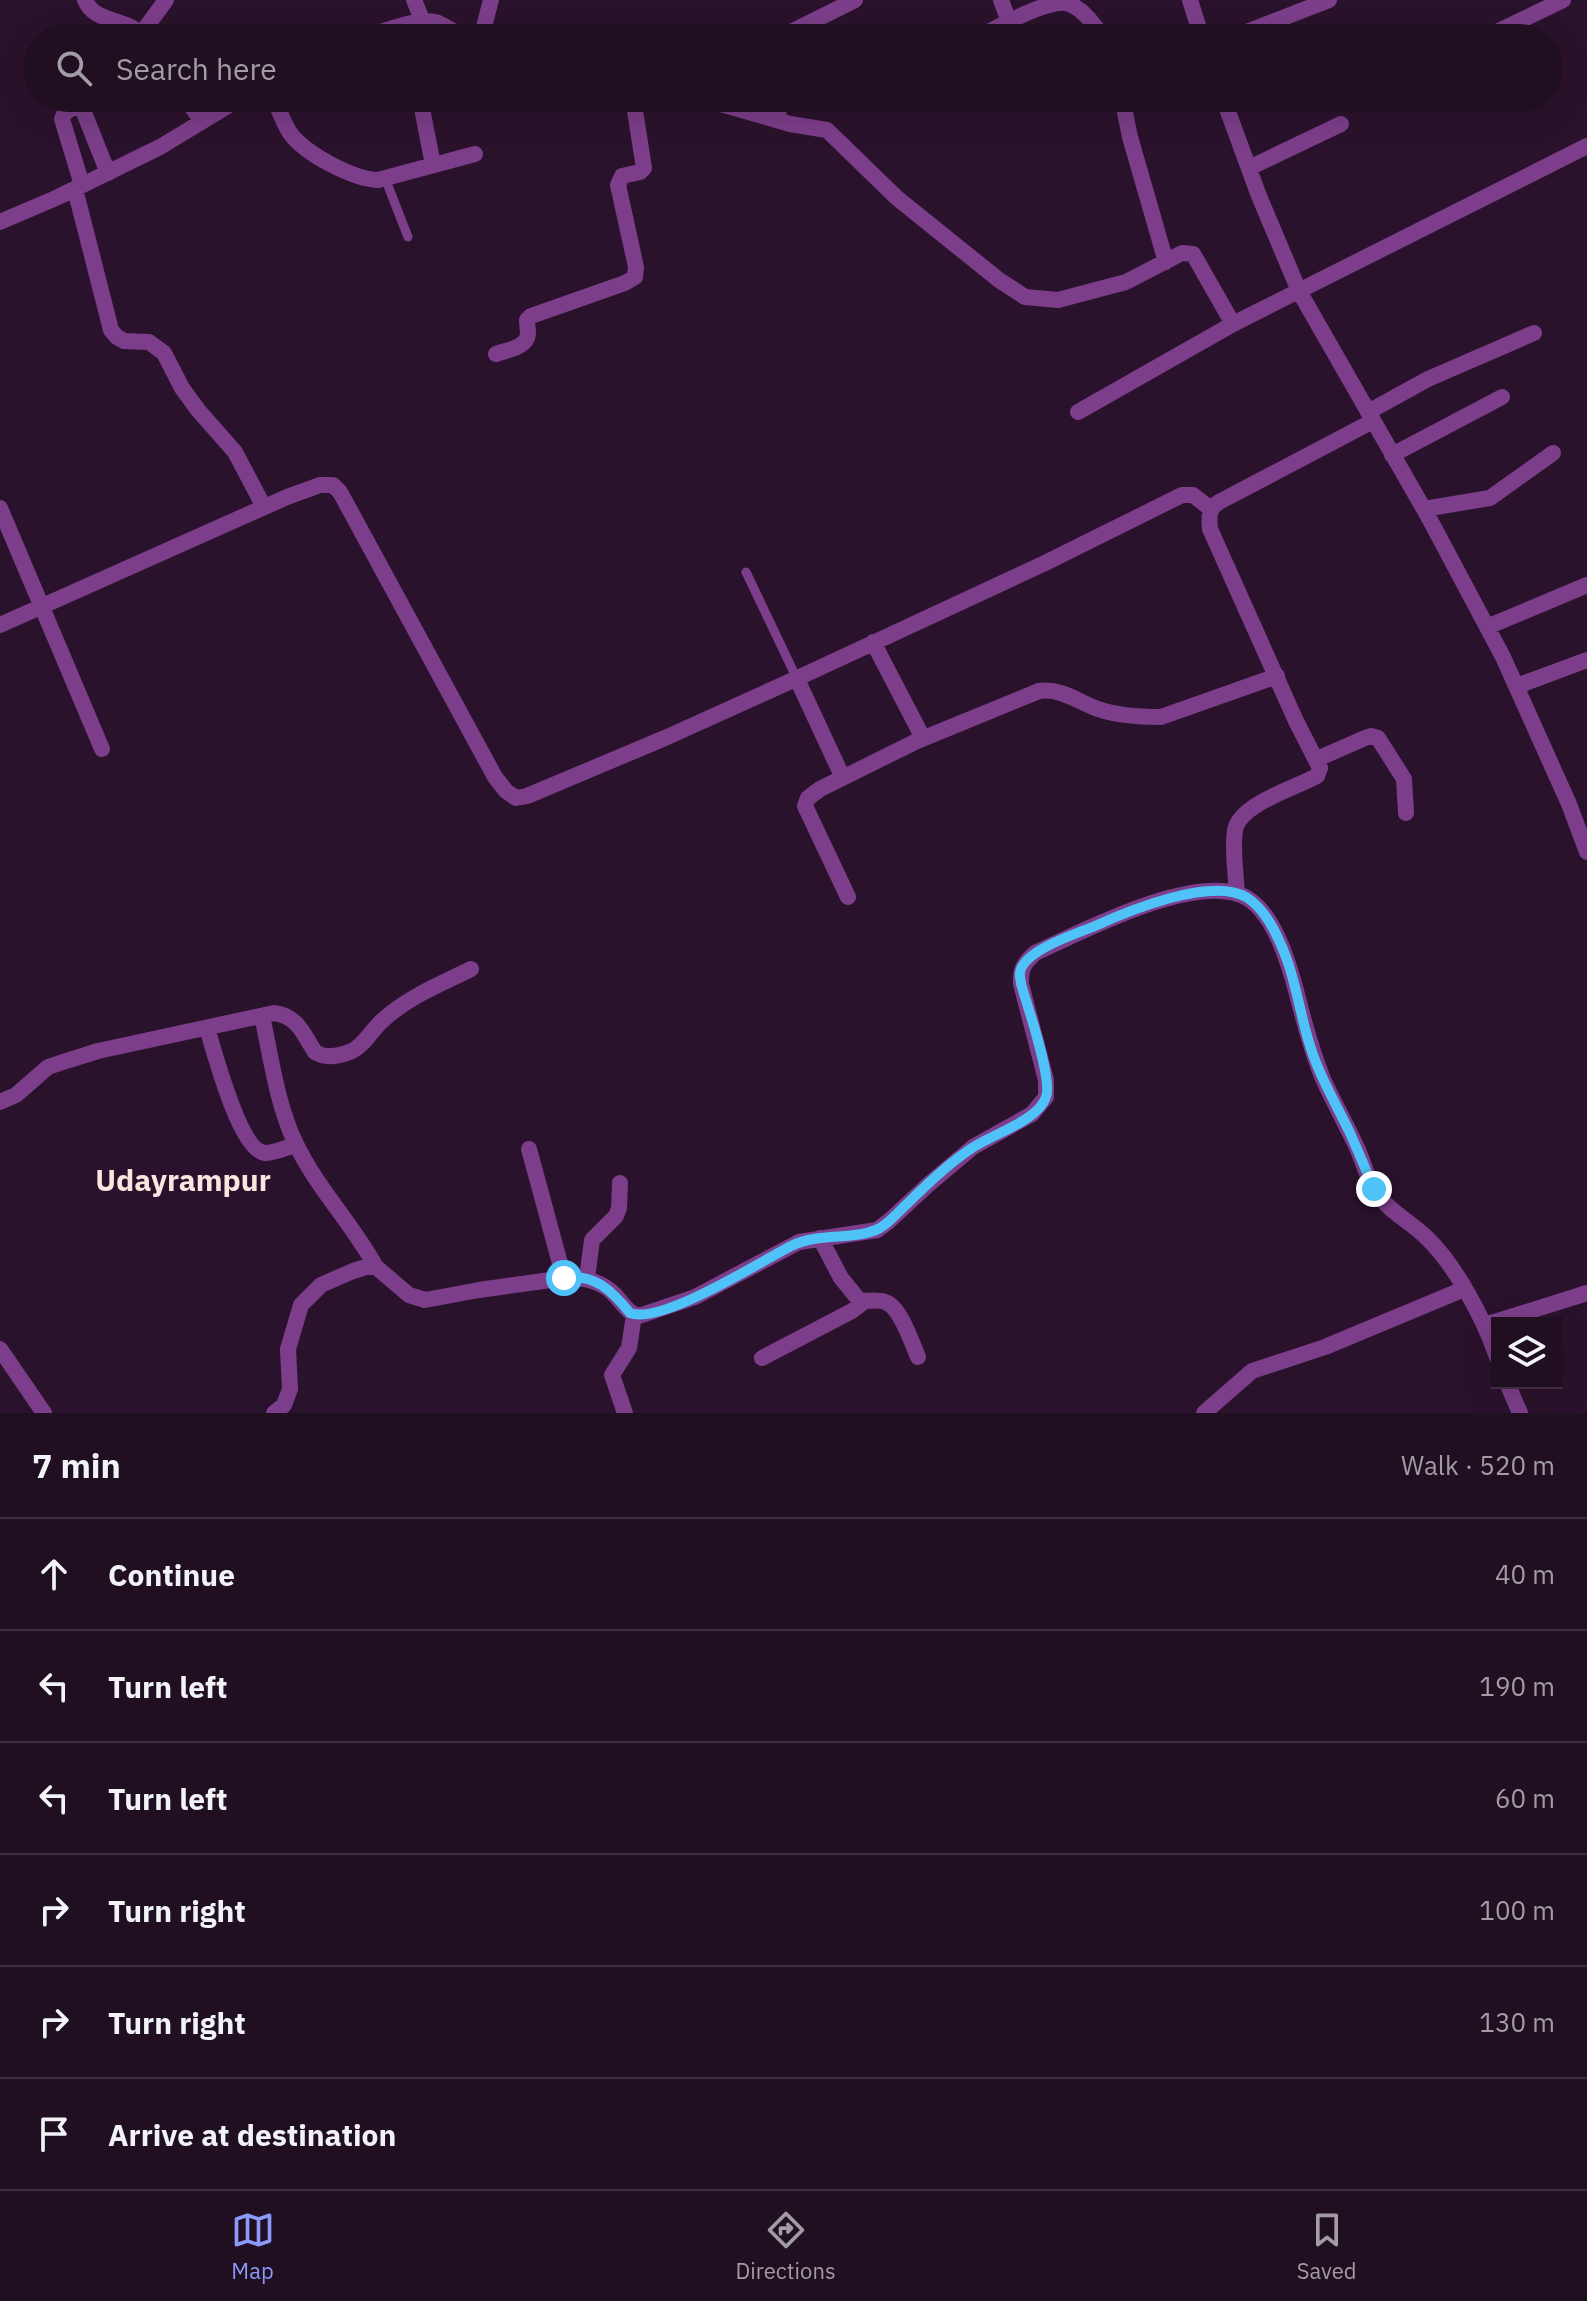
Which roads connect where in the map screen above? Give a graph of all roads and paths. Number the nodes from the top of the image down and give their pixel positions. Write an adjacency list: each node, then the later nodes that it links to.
1 (85, 0): 12 (street)
2 (166, 0): 13 (street)
3 (414, 0): 10 (street)
4 (491, 0): 16 (street)
5 (855, 0): 17 (street)
6 (1001, 0): 11 (street)
7 (1190, 0): 20 (street)
8 (1329, 0): 21 (street)
9 (1563, 0): 22 (street)
10 (423, 22): 14 (street); 15 (street)
11 (1009, 22): 18 (street); 19 (street)
12 (126, 24)
13 (150, 24)
14 (416, 24)
15 (440, 24)
16 (485, 24)
17 (807, 24)
18 (1005, 24)
19 (1092, 24)
20 (1198, 24)
21 (1267, 24)
22 (1513, 24)
23 (66, 112): 43 (street)
24 (84, 112): 41 (street)
25 (195, 112): 35 (street)
26 (217, 112): 35 (street)
27 (280, 112): 42 (street)
28 (423, 112): 39 (street)
29 (635, 112): 50 (street)
30 (750, 112): 34 (street)
31 (778, 112): 34 (street)
32 (1125, 112): 46 (street)
33 (1228, 112): 40 (street)
34 (779, 120): 46 (street)
35 (202, 121): 41 (street)
36 (1341, 124): 40 (street)
37 (1587, 146): 47 (street)
38 (475, 154): 39 (street)
39 (433, 165): 42 (street)
40 (1249, 168): 47 (street)
41 (108, 173): 43 (street)
42 (385, 178): 45 (lane)
43 (79, 187): 44 (street); 56 (street)
44 (0, 222)
45 (408, 237)
46 (1166, 262): 48 (street)
47 (1299, 291): 48 (street); 53 (street)
48 (1233, 324): 52 (street)
49 (1534, 333): 53 (street)
50 (496, 354)
51 (1502, 397): 55 (street)
52 (1078, 412)
53 (1370, 417): 55 (street); 58 (street)
54 (1553, 453): 59 (street)
55 (1392, 455): 59 (street)
56 (264, 507): 62 (street); 68 (street)
57 (0, 508): 62 (street)
58 (1211, 509): 65 (street); 67 (street)
59 (1424, 509): 64 (street)
60 (746, 572): 68 (lane)
61 (1587, 585): 64 (street)
62 (43, 607): 63 (street); 71 (street)
63 (0, 625)
64 (1487, 627): 69 (street)
65 (873, 642): 68 (street); 70 (street)
66 (1587, 660): 69 (street)
67 (1277, 676): 70 (street); 72 (street)
68 (797, 679): 73 (street)
69 (1517, 686): 75 (street)
70 (923, 738): 73 (street)
71 (102, 749)
72 (1317, 759): 74 (street); 76 (street)
73 (843, 778): 77 (street)
74 (1406, 813)
75 (1587, 852)
76 (1237, 894): 85 (street); 89 (street)
77 (848, 897)
78 (471, 969): 79 (street)
79 (262, 1016): 80 (street); 82 (street)
80 (207, 1028): 81 (street); 82 (street)
81 (0, 1102)
82 (296, 1145): 86 (street)
83 (529, 1149): 87 (street)
84 (620, 1183): 88 (street)
85 (820, 1238): 91 (street); 92 (street)
86 (376, 1267): 87 (street); 100 (street)
87 (564, 1278): 88 (street)
88 (587, 1278): 92 (street)
89 (1464, 1289): 93 (street); 102 (street)
90 (1587, 1293): 93 (street)
91 (865, 1301): 96 (street); 97 (street)
92 (634, 1315): 101 (street)
93 (1485, 1325): 94 (street)
94 (1491, 1341)
95 (0, 1349): 99 (street)
96 (918, 1357)
97 (762, 1358)
98 (1510, 1389): 103 (street)
99 (44, 1413)
100 (274, 1413)
101 (625, 1413)
102 (1204, 1413)
103 (1520, 1413)

